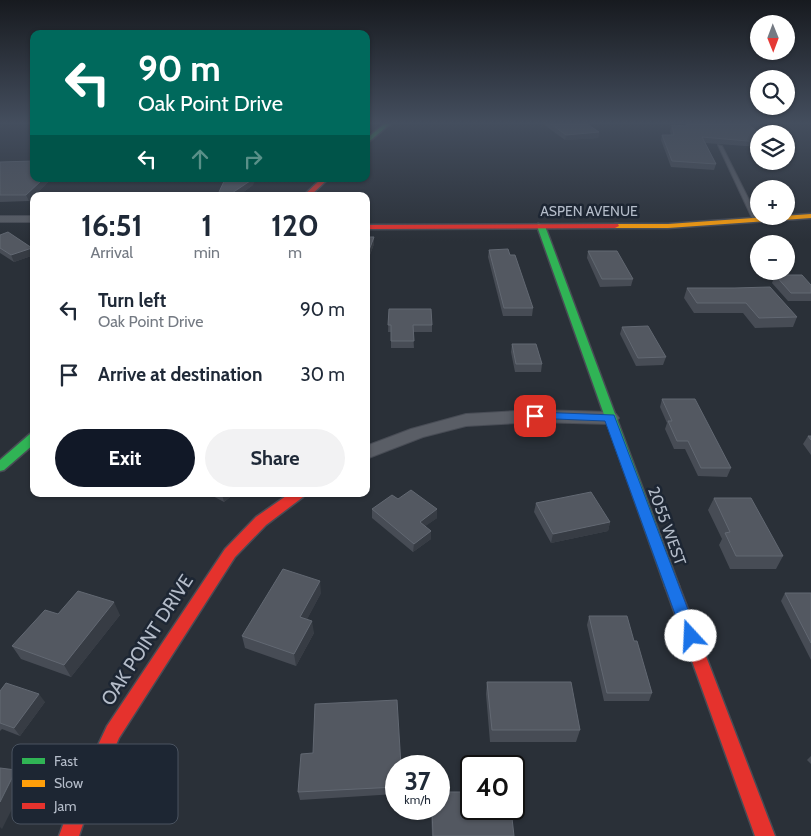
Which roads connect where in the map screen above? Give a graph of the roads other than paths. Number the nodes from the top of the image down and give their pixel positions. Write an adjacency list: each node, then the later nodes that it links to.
1 (728, 163): 4 (lane)
2 (322, 182): 3 (street)
3 (310, 192)
4 (750, 208)
5 (811, 216): 6 (street, ASPEN AVENUE)
6 (795, 217)
7 (30, 219): 8 (street)
8 (0, 220)
9 (750, 220): 10 (street, ASPEN AVENUE)
10 (541, 226): 11 (street, ASPEN AVENUE); 12 (street, 2055 WEST)
11 (370, 227)
12 (610, 418): 14 (street); 20 (street, 2055 WEST)
13 (30, 441): 15 (street)
14 (370, 451)
15 (0, 467)
16 (294, 497): 17 (street, OAK POINT DRIVE)
17 (108, 744)
18 (73, 824): 19 (street, OAK POINT DRIVE)
19 (69, 836)
20 (765, 836)

